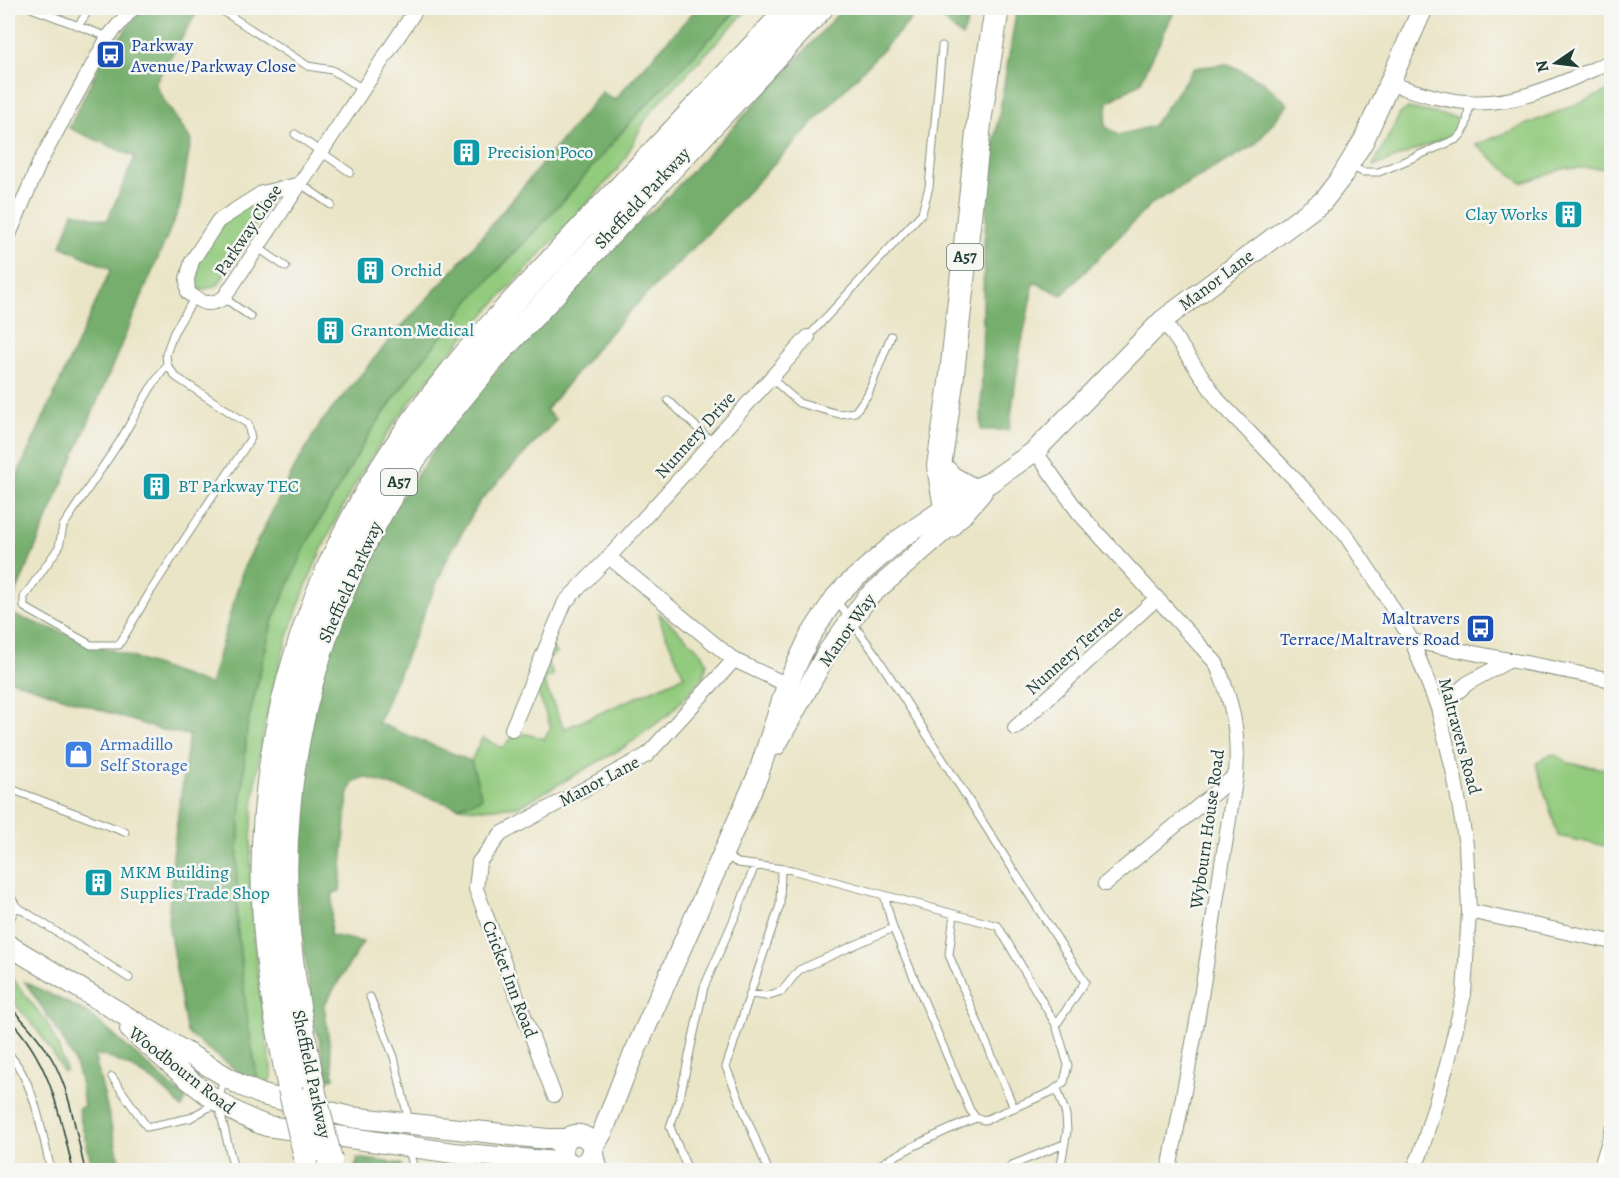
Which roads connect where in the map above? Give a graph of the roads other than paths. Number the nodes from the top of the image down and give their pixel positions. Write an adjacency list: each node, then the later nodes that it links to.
1 (31, 8): 10 (lane)
2 (90, 8): 10 (lane)
3 (133, 8): 11 (street)
4 (218, 8): 15 (lane)
5 (417, 8): 15 (street, Parkway Close)
6 (790, 8): 91 (highway, Sheffield Parkway / A57, bridge)
7 (821, 8): 91 (highway, Sheffield Parkway / A57, bridge)
8 (997, 8): 37 (highway, A57)
9 (1423, 8): 14 (street, Manor Lane)
10 (78, 26): 11 (lane)
11 (108, 38): 23 (street)
12 (942, 46): 31 (lane)
13 (1611, 62): 16 (street)
14 (1390, 84): 16 (street); 19 (street, Manor Lane)
15 (363, 89): 18 (street, Parkway Close)
16 (1469, 103): 19 (lane)
17 (295, 134): 18 (lane)
18 (321, 153): 20 (lane); 21 (street, Parkway Close)
19 (1348, 165): 29 (street, Manor Lane)
20 (351, 172)
21 (301, 184): 22 (lane); 24 (street, Parkway Close); 26 (street, Parkway Close)
22 (331, 205)
23 (8, 237)
24 (258, 248): 25 (lane); 27 (street, Parkway Close)
25 (286, 267)
26 (195, 297): 27 (street, Parkway Close); 32 (lane)
27 (224, 298): 28 (lane)
28 (251, 317)
29 (1163, 320): 36 (street, Manor Lane); 44 (street, Maltravers Road)
30 (891, 336): 33 (lane)
31 (808, 337): 33 (street, Nunnery Drive)
32 (167, 365): 32 (lane)
33 (771, 378): 35 (street, Nunnery Drive)
34 (668, 400): 35 (lane)
35 (713, 442): 40 (street, Nunnery Drive)
36 (1035, 451): 38 (street, Manor Lane); 42 (street, Wybourn House Road)
37 (939, 466): 38 (highway); 39 (highway, A57)
38 (981, 486): 39 (street, Manor Lane)
39 (947, 517): 41 (street, Manor Lane); 43 (street, Manor Way)
40 (609, 558): 45 (street); 52 (street, Nunnery Drive)
41 (835, 598): 43 (lane); 48 (street, Manor Way)
42 (1157, 598): 51 (street, Nunnery Terrace); 54 (street, Wybourn House Road)
43 (850, 619): 49 (street, Manor Way); 75 (lane)
44 (1413, 641): 46 (street); 50 (street, Maltravers Road)
45 (734, 660): 48 (street); 58 (street, Manor Lane)
46 (1510, 660): 47 (street); 50 (street)
47 (1611, 680)
48 (787, 686): 49 (street); 53 (street, Manor Way)
49 (806, 693): 53 (street, Manor Way)
50 (1438, 708): 65 (street, Maltravers Road)
51 (1015, 728)
52 (512, 729)
53 (758, 775): 57 (street, Manor Way)
54 (1236, 775): 61 (street); 100 (street, Wybourn House Road)
55 (8, 788): 56 (lane)
56 (125, 832)
57 (724, 855): 59 (lane); 77 (street, Manor Way)
58 (479, 862): 81 (street, Cricket Inn Road)
59 (755, 866): 60 (lane); 96 (lane)
60 (781, 869): 63 (lane); 72 (lane)
61 (1105, 884)
62 (8, 892): 64 (lane)
63 (884, 895): 66 (lane); 68 (lane)
64 (16, 906): 67 (lane); 71 (lane)
65 (1469, 910): 69 (street); 101 (street, Maltravers Road)
66 (954, 914): 75 (lane); 83 (lane)
67 (8, 924)
68 (893, 928): 72 (lane); 84 (lane)
69 (1611, 942)
70 (8, 945): 73 (street, Woodbourn Road)
71 (129, 978)
72 (750, 994): 97 (lane)
73 (91, 997): 78 (street, Woodbourn Road); 82 (street, Woodbourn Road)
74 (370, 997): 85 (lane)
75 (1056, 1025): 80 (lane)
76 (8, 1053): 93 (lane)
77 (625, 1074): 87 (street, Manor Way); 90 (street, Manor Way)
78 (225, 1075): 82 (lane); 85 (street, Woodbourn Road)
79 (112, 1077): 82 (lane)
80 (1057, 1088): 83 (lane); 88 (lane)
81 (554, 1095)
82 (218, 1102): 89 (street, Woodbourn Road); 94 (lane)
83 (1014, 1108): 84 (lane)
84 (976, 1118): 92 (lane)
85 (410, 1124): 87 (street, Woodbourn Road); 89 (street)
86 (1611, 1131): 102 (street)
87 (572, 1137): 90 (street); 90 (street)
88 (1064, 1144): 98 (lane); 99 (lane)
89 (409, 1147): 90 (street, Woodbourn Road); 95 (lane)
90 (584, 1162)
91 (326, 1165)
92 (877, 1169)
93 (51, 1170)
94 (234, 1170)
95 (414, 1170)
96 (688, 1170)
97 (768, 1170)
98 (1008, 1170)
99 (1060, 1170)
100 (1169, 1170)
101 (1413, 1170)
102 (1600, 1170)

